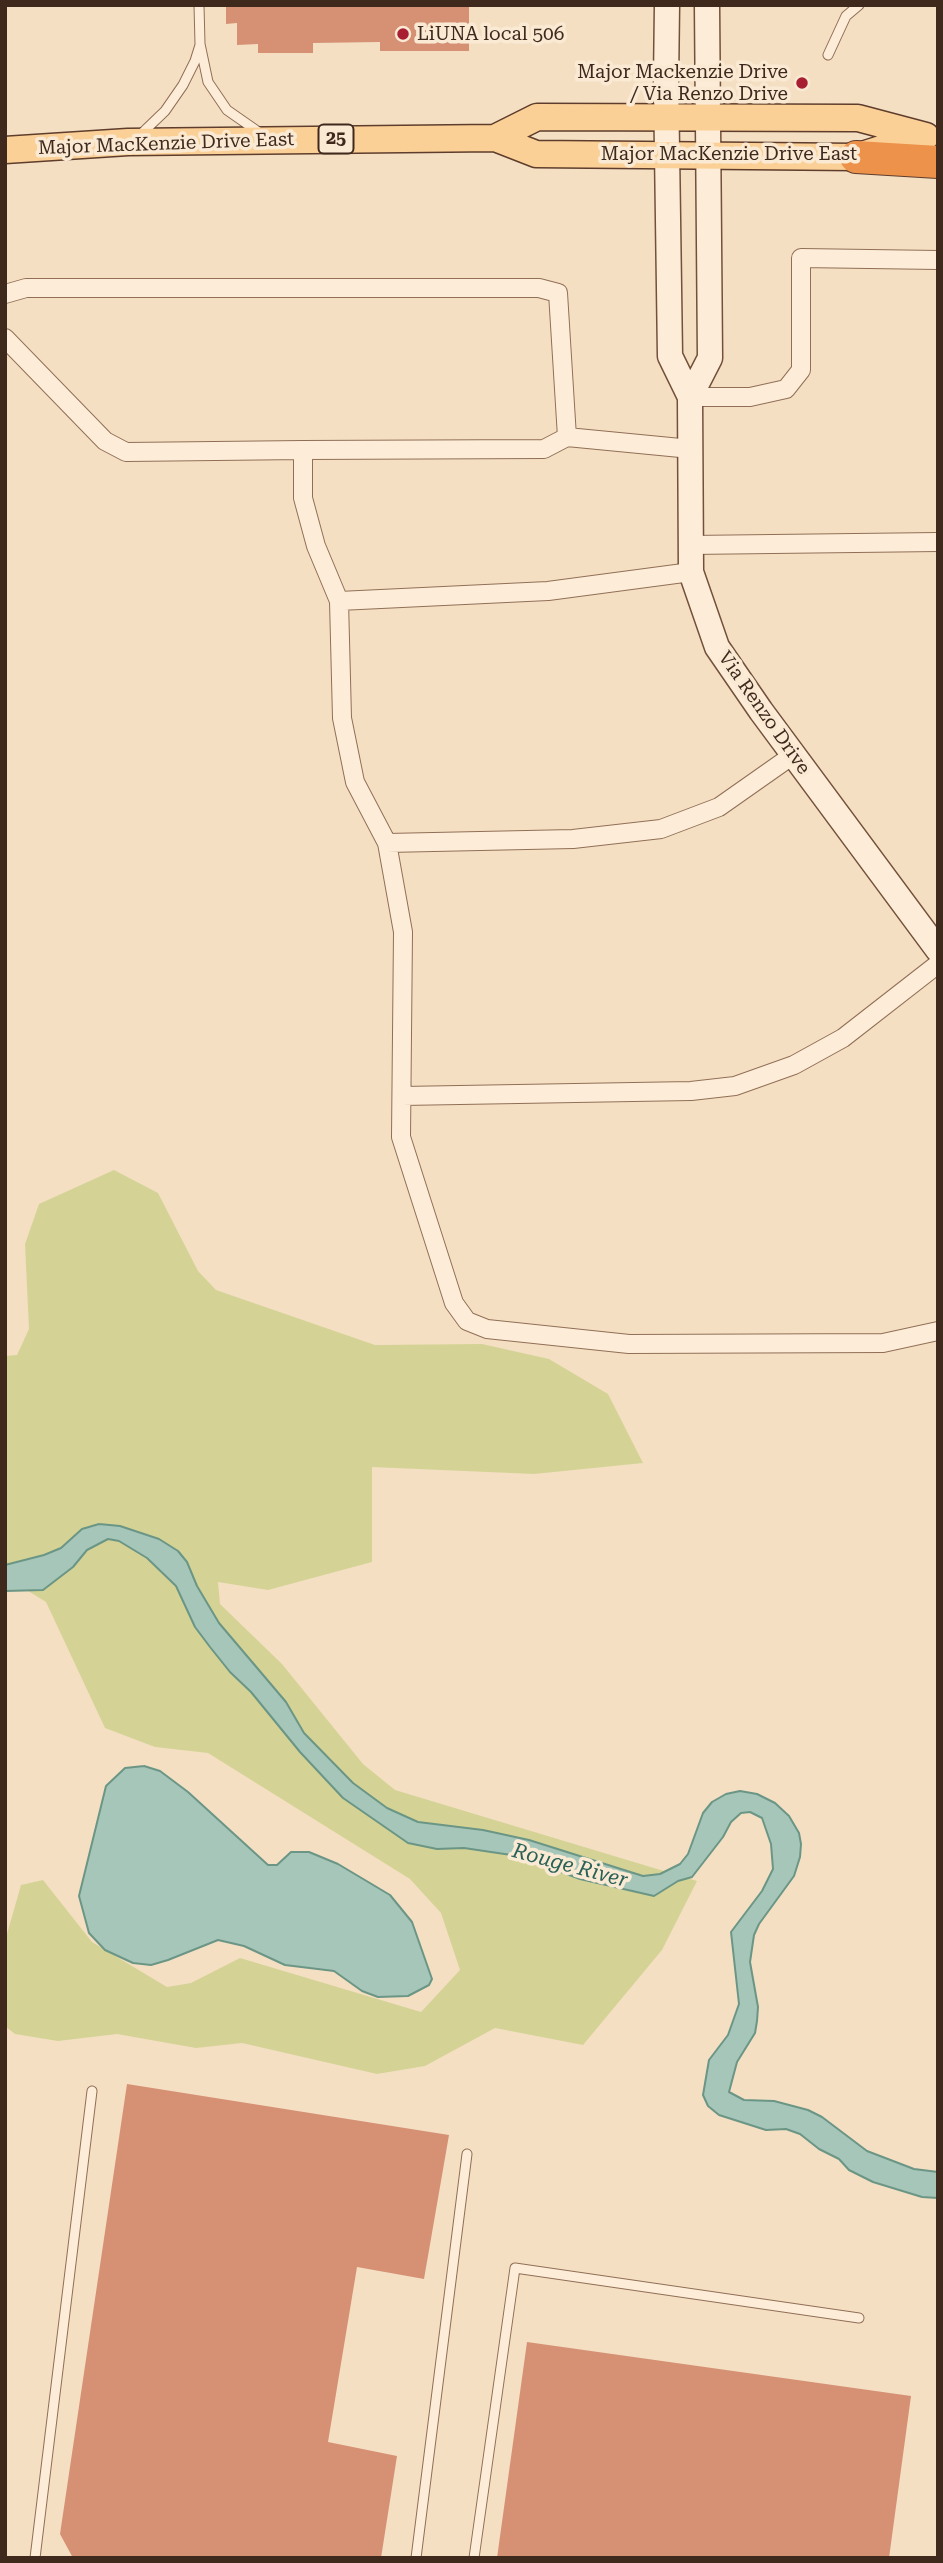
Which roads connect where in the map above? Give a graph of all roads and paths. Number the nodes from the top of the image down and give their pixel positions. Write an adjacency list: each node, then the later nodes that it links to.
1 (199, 5): 5 (lane)
2 (667, 5): 7 (street, Via Renzo Drive)
3 (707, 5): 8 (street, Via Renzo Drive)
4 (859, 5): 6 (lane)
5 (200, 44): 10 (lane); 11 (lane)
6 (828, 55)
7 (667, 117): 8 (main road, Major MacKenzie Drive East / 25); 9 (main road, Major MacKenzie Drive East / 25); 14 (street, Via Renzo Drive)
8 (708, 117): 12 (main road, Major MacKenzie Drive East / 25); 15 (street, Via Renzo Drive)
9 (495, 138): 10 (main road, Major MacKenzie Drive East / 25); 14 (main road, Major MacKenzie Drive East / 25)
10 (270, 140): 11 (main road, Major MacKenzie Drive East / 25)
11 (132, 142): 13 (main road, Major MacKenzie Drive East / 25)
12 (933, 145): 16 (highway)
13 (5, 149)
14 (667, 156): 15 (main road, Major MacKenzie Drive East / 25); 20 (street, Via Renzo Drive)
15 (708, 156): 16 (main road, Major MacKenzie Drive East / 25); 20 (street, Via Renzo Drive)
16 (856, 157)
17 (938, 260): 20 (street)
18 (5, 294): 21 (street)
19 (5, 338): 23 (street)
20 (690, 397): 22 (street, Via Renzo Drive)
21 (567, 437): 22 (street); 23 (street)
22 (691, 449): 25 (street, Via Renzo Drive)
23 (303, 450): 27 (street)
24 (938, 542): 25 (street)
25 (690, 545): 26 (street, Via Renzo Drive)
26 (691, 572): 27 (street); 28 (street, Via Renzo Drive)
27 (339, 600): 29 (street)
28 (793, 755): 29 (street); 30 (street, Via Renzo Drive)
29 (387, 843): 32 (street)
30 (938, 950)
31 (938, 964): 32 (street)
32 (402, 1096): 33 (street)
33 (938, 1331)
34 (92, 2091): 37 (lane)
35 (467, 2154): 38 (lane)
36 (859, 2318): 39 (lane)
37 (35, 2558)
38 (416, 2558)
39 (474, 2558)

